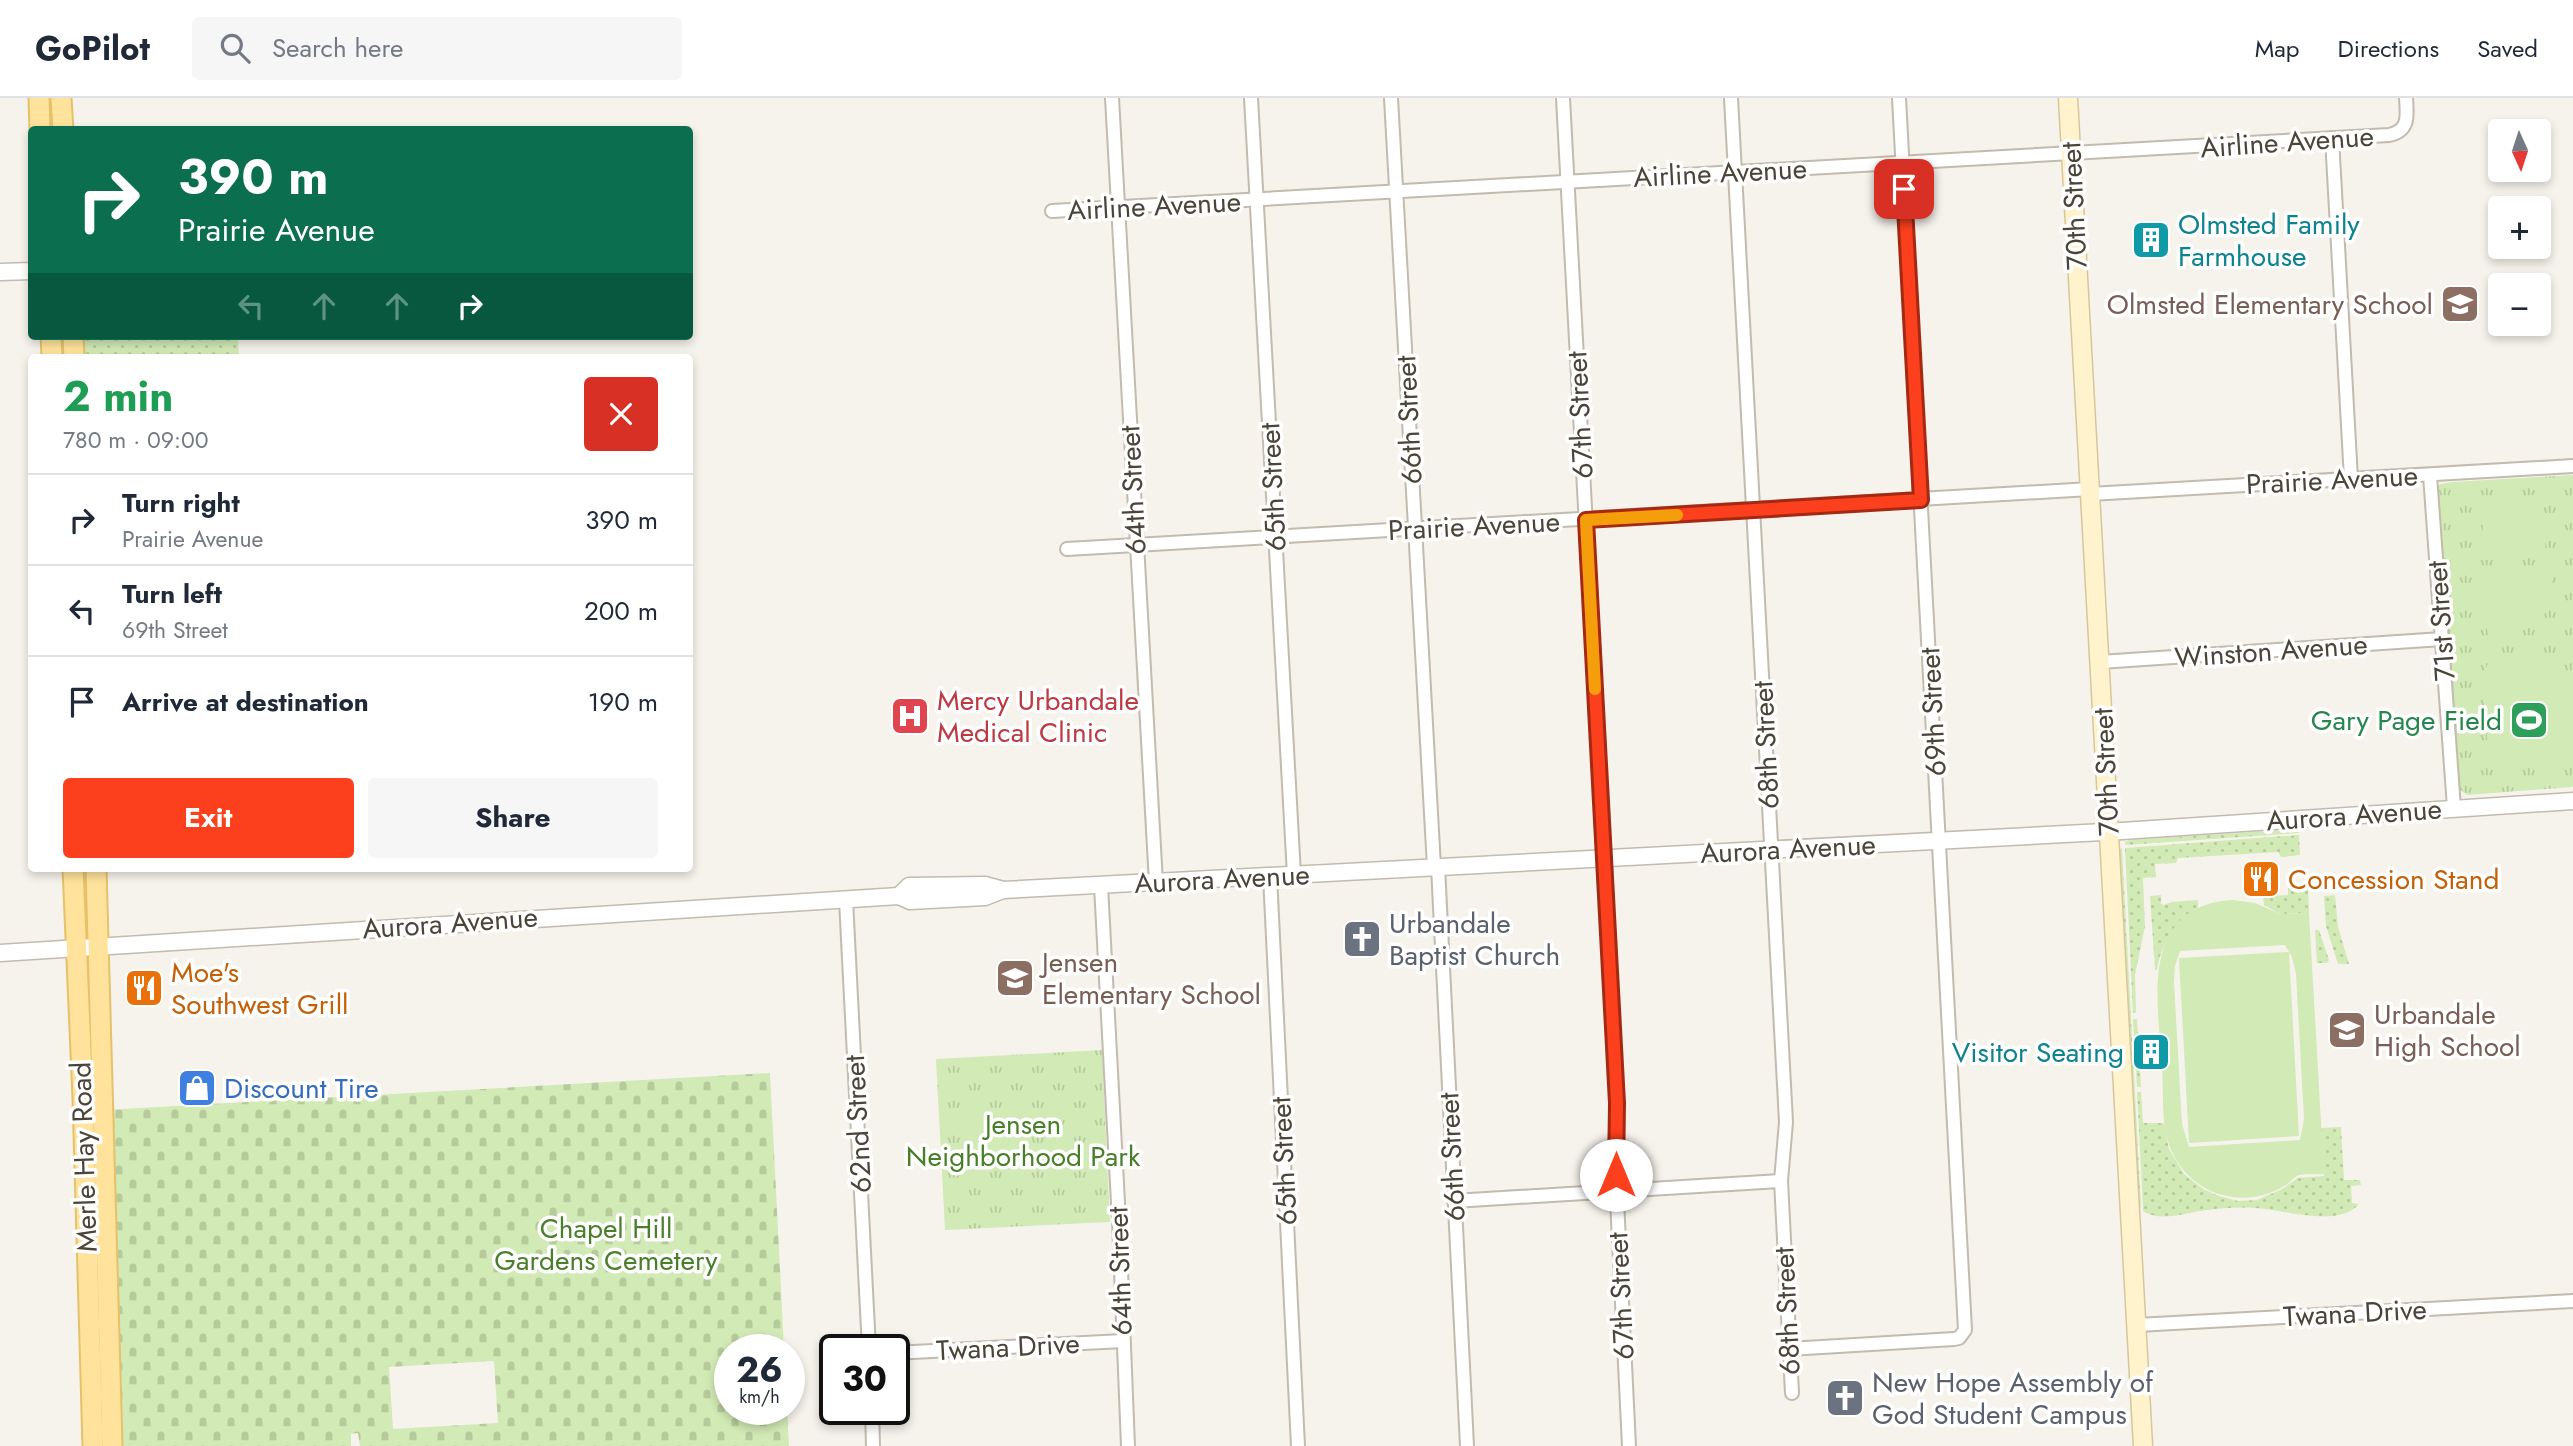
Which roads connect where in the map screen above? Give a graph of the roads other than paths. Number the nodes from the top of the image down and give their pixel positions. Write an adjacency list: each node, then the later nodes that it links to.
1 (39, 98): 11 (main road)
2 (61, 98): 12 (main road)
3 (1112, 98): 20 (street, 64th Street)
4 (1251, 98): 19 (street, 65th Street)
5 (1391, 98): 18 (street, 66th Street)
6 (1563, 98): 17 (street, 67th Street)
7 (1731, 98): 16 (street, 68th Street)
8 (1899, 98): 15 (street, 69th Street)
9 (2068, 98): 14 (main road, 70th Street)
10 (2406, 98): 13 (street, Airline Avenue)
11 (40, 126)
12 (63, 126)
13 (2333, 138): 14 (street, Airline Avenue); 26 (street)
14 (2071, 153): 15 (street, Airline Avenue); 27 (main road, 70th Street)
15 (1902, 163): 16 (street, Airline Avenue); 28 (street, 69th Street)
16 (1735, 172): 17 (street, Airline Avenue); 29 (street, 68th Street)
17 (1568, 182): 18 (street, Airline Avenue); 30 (street, 67th Street)
18 (1396, 192): 19 (street, Airline Avenue); 31 (street, 66th Street)
19 (1257, 200): 20 (street, Airline Avenue); 32 (street, 65th Street)
20 (1118, 208): 21 (street, Airline Avenue); 33 (street, 64th Street)
21 (1052, 211)
22 (28, 271): 23 (street)
23 (0, 272)
24 (2573, 466): 25 (street, Prairie Avenue)
25 (2430, 475): 26 (street, Prairie Avenue); 35 (street, 71st Street)
26 (2351, 479): 27 (street, Prairie Avenue)
27 (2090, 492): 28 (street, Prairie Avenue); 36 (main road, 70th Street)
28 (1921, 500): 29 (street, Prairie Avenue); 40 (street, 69th Street)
29 (1753, 510): 30 (street, Prairie Avenue); 41 (street, 68th Street)
30 (1586, 520): 31 (street, Prairie Avenue); 42 (street, 67th Street)
31 (1415, 529): 32 (street, Prairie Avenue); 43 (street, 66th Street)
32 (1275, 537): 33 (street, Prairie Avenue); 46 (street, 65th Street)
33 (1136, 545): 34 (street, Prairie Avenue); 48 (street, 64th Street)
34 (1067, 549)
35 (2442, 639): 36 (street, Winston Avenue); 38 (street, 71st Street)
36 (2100, 662): 39 (main road, 70th Street)
37 (2573, 801): 38 (street, Aurora Avenue)
38 (2454, 808): 39 (street, Aurora Avenue)
39 (2109, 832): 40 (street, Aurora Avenue); 58 (main road, 70th Street)
40 (1940, 841): 41 (street, Aurora Avenue); 61 (street, 69th Street)
41 (1771, 849): 42 (street, Aurora Avenue); 54 (street, 68th Street)
42 (1604, 858): 43 (street, Aurora Avenue); 55 (street, 67th Street)
43 (1436, 867): 46 (street, Aurora Avenue); 56 (street, 66th Street)
44 (73, 872): 52 (main road, Merle Hay Road)
45 (96, 872): 51 (main road, Merle Hay Road)
46 (1294, 875): 47 (street, Aurora Avenue)
47 (1270, 877): 48 (street, Aurora Avenue); 69 (street, 65th Street)
48 (1156, 883): 49 (street, Aurora Avenue)
49 (1101, 886): 50 (street, Aurora Avenue); 60 (street, 64th Street)
50 (846, 900): 51 (street, Aurora Avenue); 59 (street, 62nd Street)
51 (100, 945): 52 (street, Aurora Avenue); 66 (main road, Merle Hay Road)
52 (78, 947): 53 (street, Aurora Avenue); 65 (main road, Merle Hay Road)
53 (0, 953)
54 (1781, 1181): 55 (street); 61 (street, 68th Street)
55 (1616, 1191): 56 (street); 71 (street, 67th Street)
56 (1454, 1201): 70 (street, 66th Street)
57 (2573, 1301): 58 (street, Twana Drive)
58 (2137, 1325): 72 (main road, 70th Street)
59 (868, 1334)
60 (1123, 1341): 62 (street, Twana Drive); 68 (street, 64th Street)
61 (1789, 1349): 63 (street, 68th Street)
62 (910, 1352)
63 (1791, 1393)
64 (872, 1425): 67 (street)
65 (93, 1446)
66 (112, 1446)
67 (873, 1446)
68 (1128, 1446)
69 (1298, 1446)
70 (1466, 1446)
71 (1629, 1446)
72 (2143, 1446)

